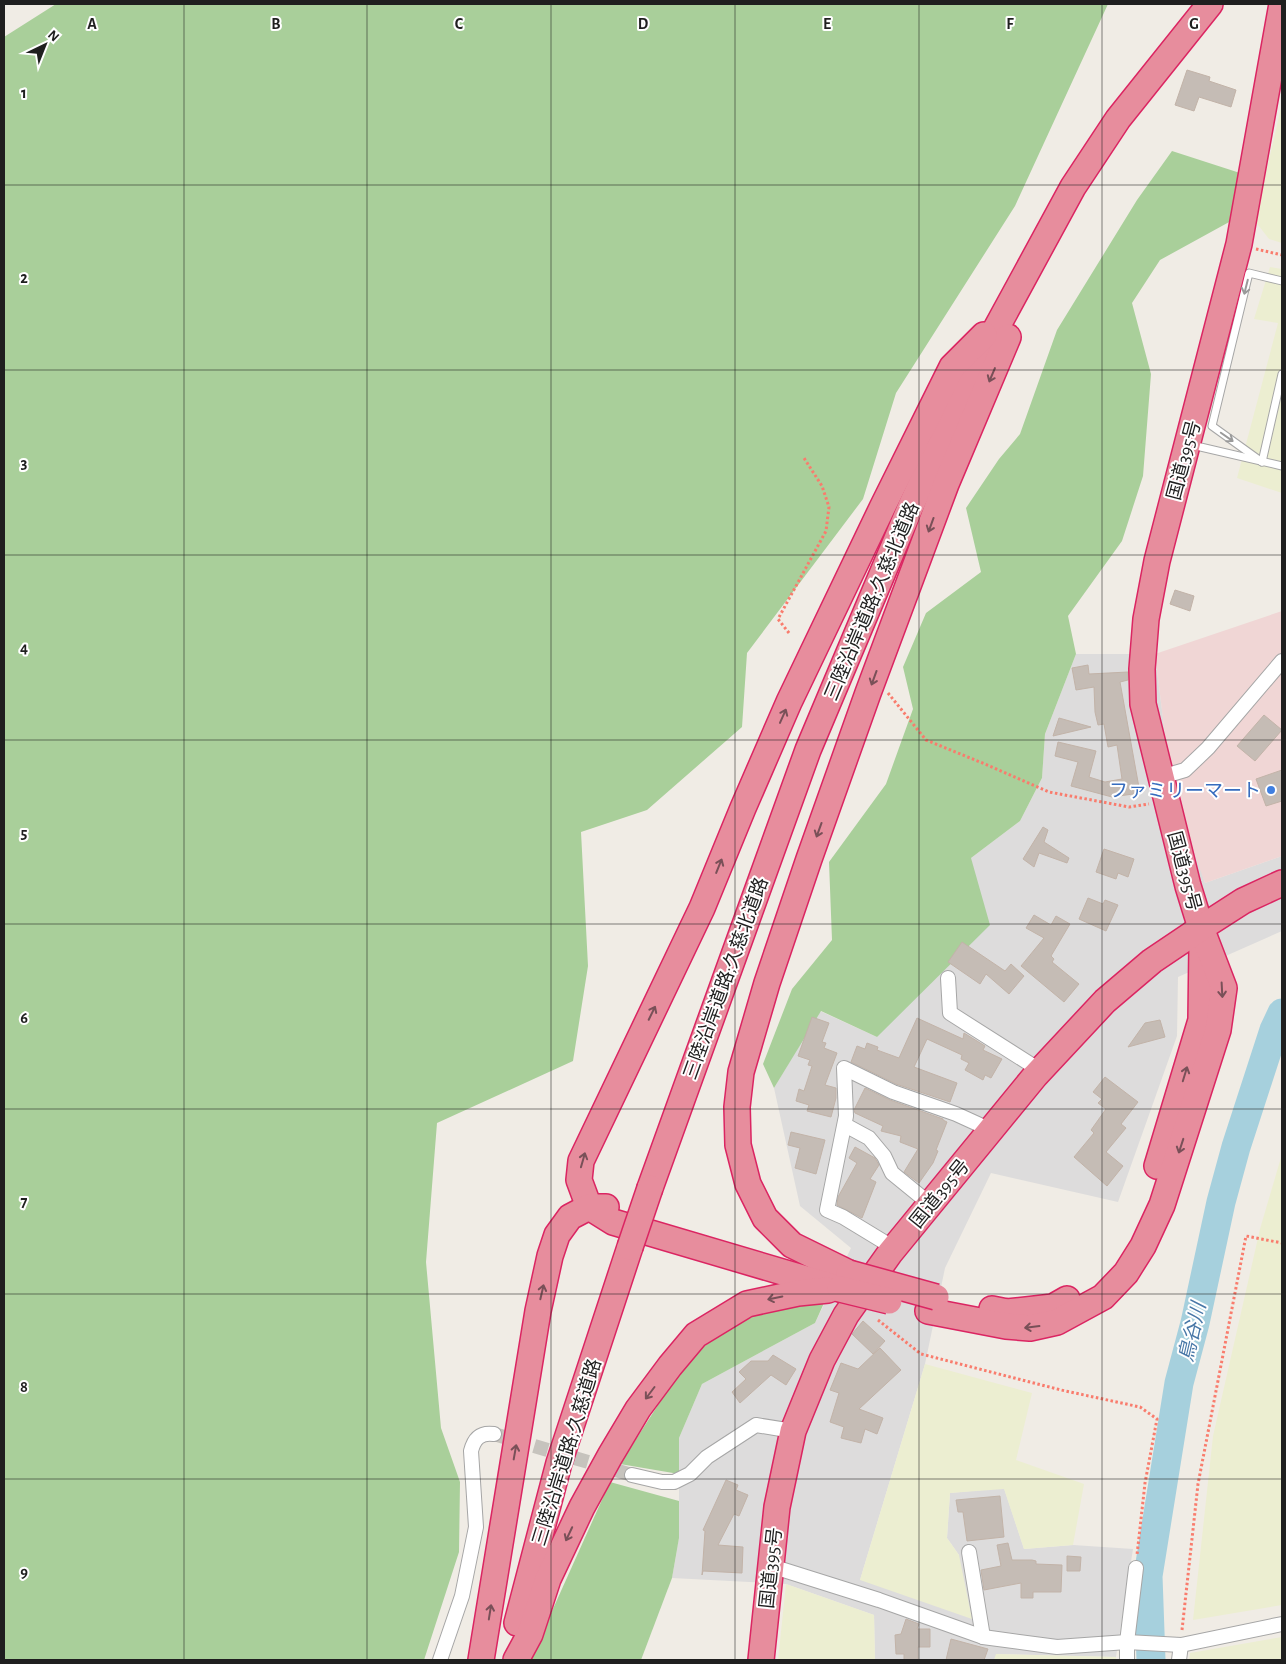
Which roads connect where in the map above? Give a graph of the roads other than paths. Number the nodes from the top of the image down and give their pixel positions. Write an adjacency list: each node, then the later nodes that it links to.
1 (1210, 4): 3 (highway, 三陸沿岸道路;久慈北道路)
2 (1282, 4): 7 (highway, 国道395号)
3 (1069, 194): 5 (highway, 三陸沿岸道路;久慈北道路); 22 (highway, one-way to 22)
4 (1282, 281): 8 (lane, one-way to 8)
5 (1002, 316): 19 (highway, one-way to 5); 20 (highway, 三陸沿岸道路;久慈北道路, bridge)
6 (1282, 374): 8 (lane)
7 (1187, 444): 8 (lane); 11 (highway, 国道395号)
8 (1262, 462): 9 (lane)
9 (1282, 466)
10 (1282, 660): 11 (street)
11 (1162, 777): 13 (highway, 国道395号)
12 (1282, 883): 13 (highway)
13 (1201, 928): 15 (highway, 国道395号); 22 (highway, bridge)
14 (948, 978): 15 (street)
15 (1040, 1071): 17 (highway, 国道395号)
16 (845, 1125): 17 (street); 18 (street); 21 (street)
17 (991, 1130): 18 (highway, 国道395号)
18 (930, 1204): 21 (highway, 国道395号)
19 (589, 1207): 22 (highway); 34 (highway, one-way to 19)
20 (630, 1247): 35 (highway, 三陸沿岸道路;久慈道路)
21 (894, 1248): 23 (highway, 国道395号)
22 (845, 1281): 36 (highway, one-way to 36)
23 (793, 1431): 25 (street); 27 (highway, 国道395号)
24 (494, 1434): 33 (street)
25 (632, 1475)
26 (969, 1552): 30 (street)
27 (771, 1566): 30 (street); 37 (highway, 国道395号)
28 (1136, 1568): 31 (street)
29 (1282, 1624): 32 (street)
30 (983, 1637): 31 (street)
31 (1131, 1642): 32 (street); 38 (street)
32 (1176, 1644): 39 (street)
33 (440, 1660)
34 (481, 1660)
35 (508, 1660)
36 (516, 1660)
37 (760, 1660)
38 (1127, 1660)
39 (1180, 1660)

